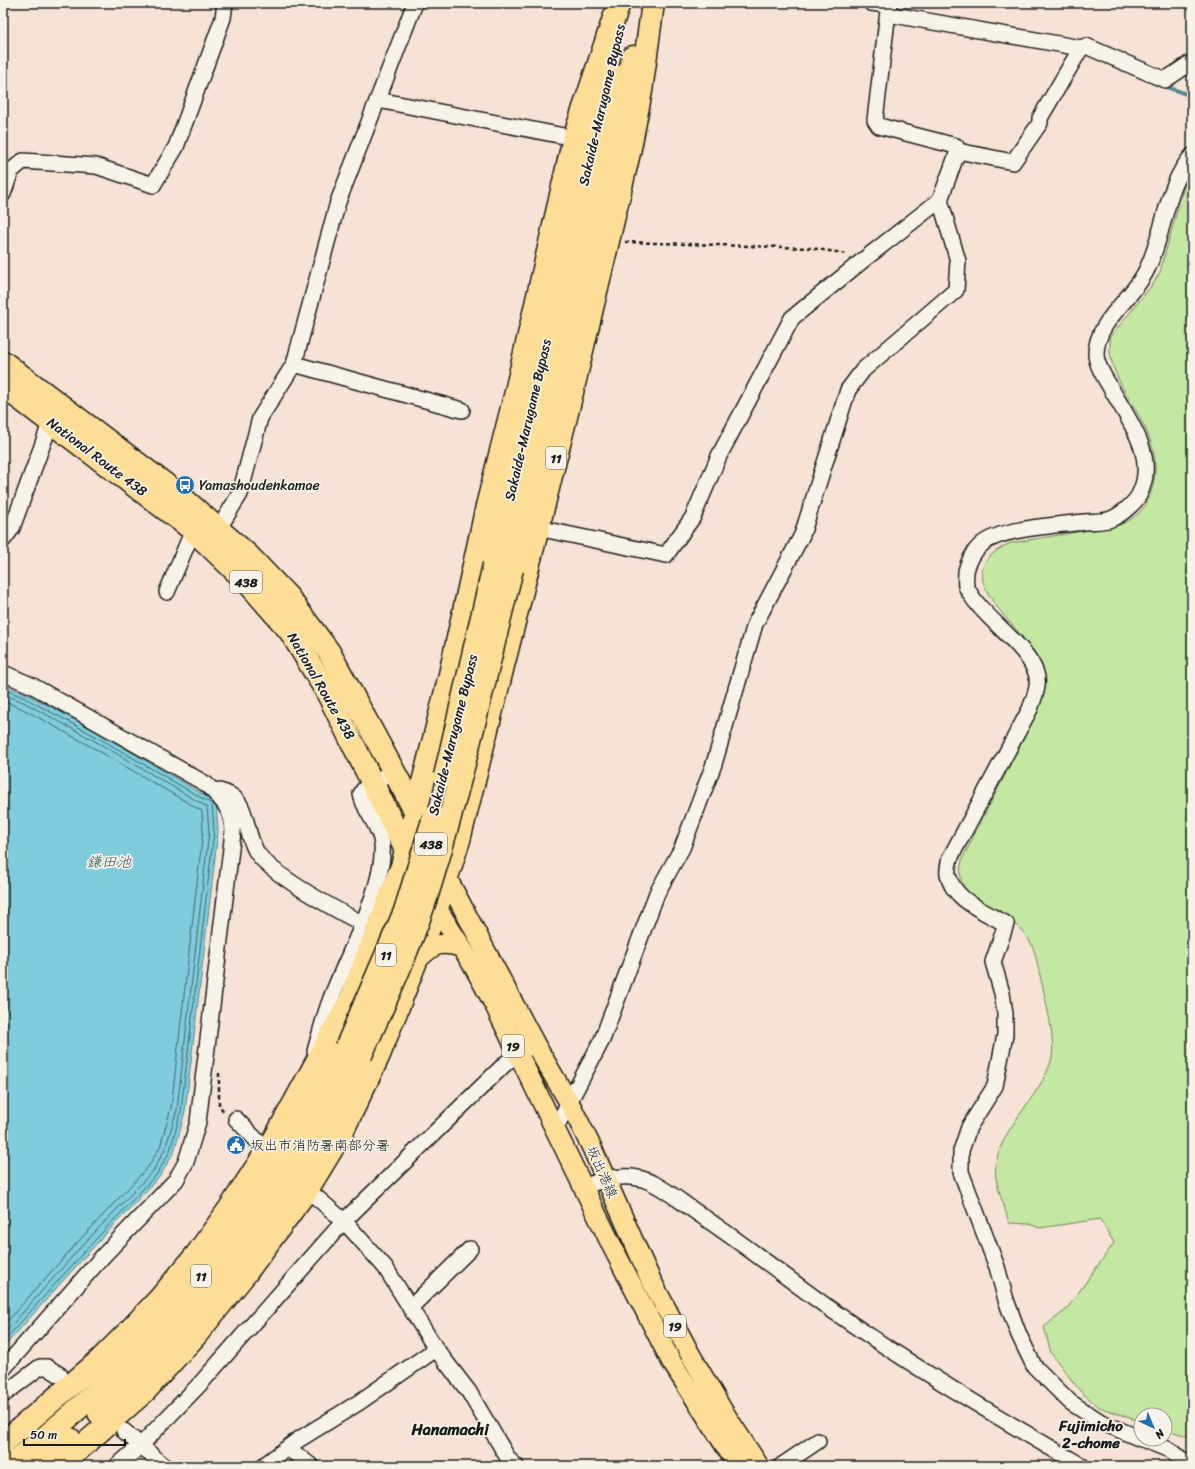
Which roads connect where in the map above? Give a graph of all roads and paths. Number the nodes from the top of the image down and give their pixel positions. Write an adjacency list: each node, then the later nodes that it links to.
1 (226, 3): 15 (street)
2 (415, 3): 11 (street)
3 (619, 3): 12 (highway)
4 (626, 3): 28 (highway, Sakaide-Marugame Bypass / 11)
5 (646, 3): 28 (highway, Sakaide-Marugame Bypass / 11)
6 (653, 3): 17 (highway, 11)
7 (871, 3): 8 (street)
8 (888, 7): 9 (street); 13 (street)
9 (1081, 48): 10 (street); 13 (street)
10 (1192, 62)
11 (378, 100): 12 (street); 20 (street)
12 (574, 138): 32 (highway)
13 (958, 151): 16 (street)
14 (1192, 156): 62 (street)
15 (3, 194)
16 (940, 200): 18 (street); 47 (street)
17 (609, 242): 18 (path); 25 (highway, 11)
18 (862, 261): 25 (street)
19 (3, 362): 23 (highway, National Route 438 / 438)
20 (294, 364): 22 (street); 24 (street)
21 (3, 386): 23 (highway, National Route 438 / 438)
22 (462, 410)
23 (52, 411): 24 (highway, National Route 438 / 438); 26 (highway, National Route 438 / 438); 27 (street)
24 (219, 528): 31 (highway, National Route 438 / 438)
25 (538, 528): 38 (highway, 11)
26 (193, 530): 29 (street); 34 (highway, National Route 438 / 438)
27 (3, 540)
28 (503, 567): 44 (highway, Sakaide-Marugame Bypass / 11, bridge)
29 (168, 592)
30 (3, 673): 35 (street)
31 (381, 747): 32 (highway); 33 (highway, National Route 438 / 438)
32 (427, 760): 36 (highway)
33 (394, 770): 34 (street); 36 (highway, National Route 438 / 438)
34 (374, 783): 37 (highway, National Route 438 / 438); 40 (street)
35 (212, 790): 40 (street); 58 (street)
36 (416, 812): 37 (highway); 38 (highway, National Route 438 / 438)
37 (406, 849): 39 (highway, National Route 438 / 438); 40 (highway)
38 (446, 876): 39 (highway, 11); 43 (main road, 坂出港線 / 19)
39 (437, 908): 41 (main road, 坂出港線 / 19); 42 (highway)
40 (370, 926): 45 (street); 50 (highway)
41 (460, 947): 42 (main road); 46 (main road, 坂出港線 / 19)
42 (415, 962): 52 (highway)
43 (535, 1044): 46 (street); 47 (main road, 坂出港線 / 19)
44 (353, 1052): 68 (highway, Sakaide-Marugame Bypass / 11); 69 (highway, Sakaide-Marugame Bypass / 11)
45 (315, 1053)
46 (517, 1054): 49 (main road, 坂出港線 / 19); 54 (street)
47 (570, 1104): 49 (street); 51 (main road, 坂出港線 / 19)
48 (236, 1119): 50 (street)
49 (555, 1129): 53 (main road, 坂出港線 / 19)
50 (270, 1154): 64 (highway)
51 (605, 1178): 53 (street); 77 (main road, 坂出港線 / 19); 79 (street)
52 (305, 1187): 54 (street); 70 (highway)
53 (584, 1187): 76 (main road, 坂出港線 / 19)
54 (344, 1220): 56 (street); 65 (street)
55 (470, 1249): 56 (street)
56 (410, 1308): 57 (street)
57 (436, 1349): 67 (street); 75 (street)
58 (3, 1369)
59 (60, 1375): 60 (street)
60 (3, 1395)
61 (124, 1431): 65 (street)
62 (1133, 1435)
63 (818, 1441): 78 (street)
64 (3, 1443)
65 (141, 1445): 71 (street); 72 (street)
66 (1160, 1447): 80 (street)
67 (288, 1448): 73 (street); 74 (street)
68 (9, 1466)
69 (38, 1466)
70 (60, 1466)
71 (117, 1466)
72 (164, 1466)
73 (263, 1466)
74 (311, 1466)
75 (516, 1466)
76 (738, 1466)
77 (759, 1466)
78 (781, 1466)
79 (1082, 1466)
80 (1189, 1466)

